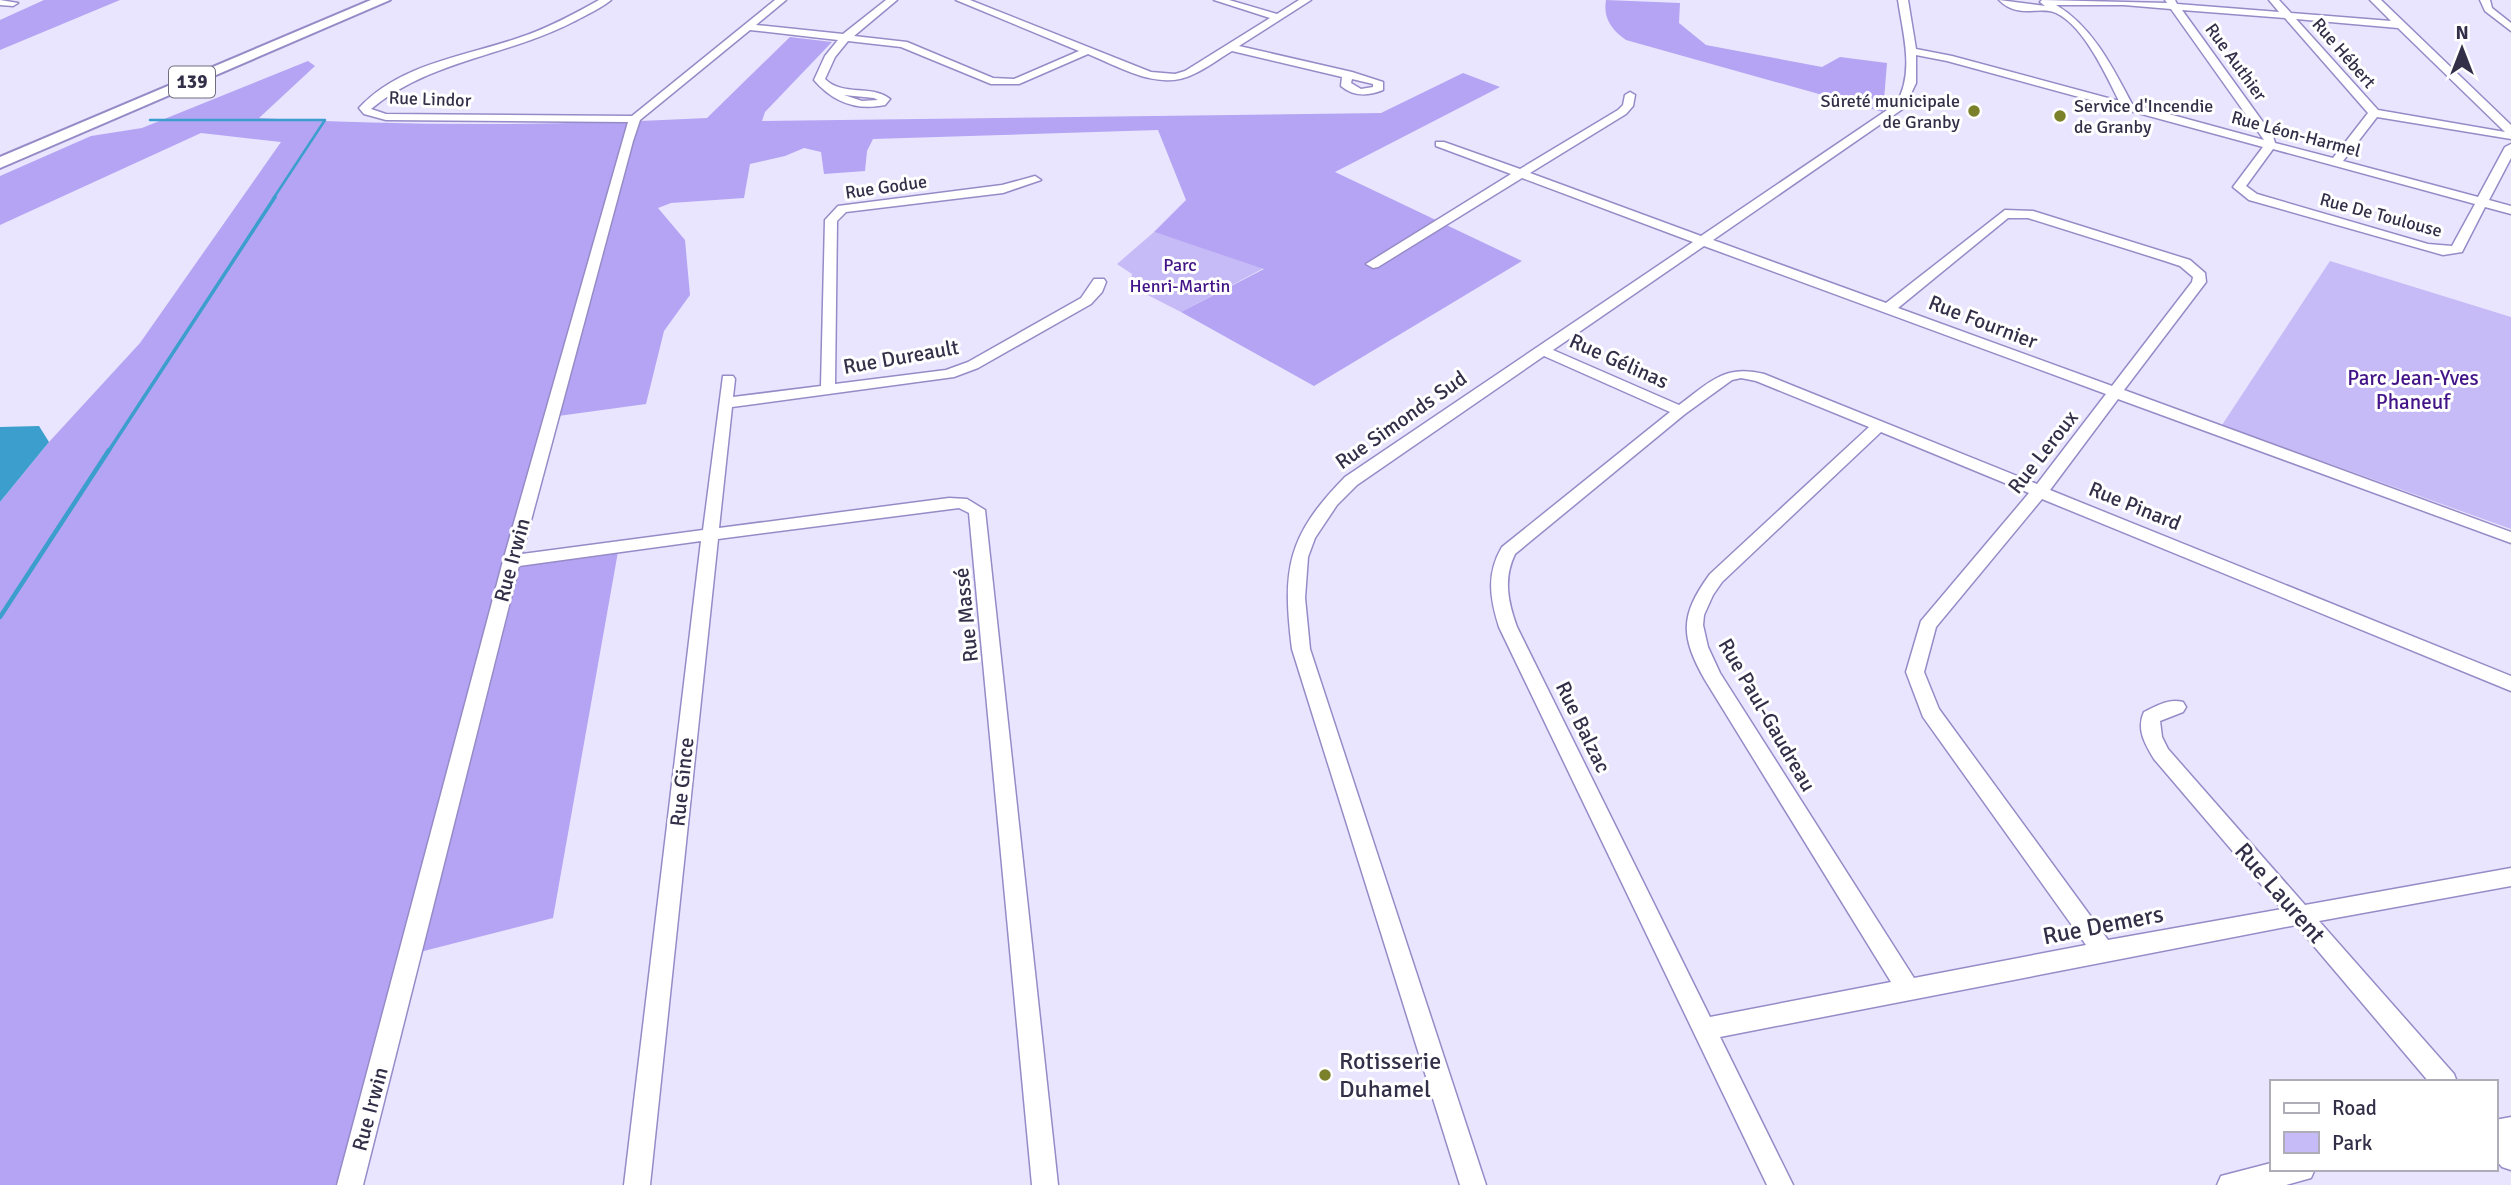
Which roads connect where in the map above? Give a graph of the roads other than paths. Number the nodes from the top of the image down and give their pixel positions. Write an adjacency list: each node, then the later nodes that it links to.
1 (383, 0): 37 (highway, 139)
2 (606, 0): 32 (street, Rue Lindor)
3 (781, 0): 21 (street)
4 (892, 0): 23 (street)
5 (961, 0): 25 (street)
6 (1219, 0): 19 (street)
7 (1306, 0): 19 (street)
8 (1903, 0): 26 (street, Rue Simonds Sud)
9 (2004, 0): 17 (street)
10 (2274, 0): 18 (street, Rue Hébert)
11 (2375, 0): 20 (street)
12 (2485, 0): 22 (street)
13 (2044, 1): 16 (street); 17 (street)
14 (0, 2): 15 (street)
15 (13, 3)
16 (2173, 3): 18 (street); 35 (street, Rue Authier)
17 (2057, 9): 30 (street)
18 (2288, 15): 20 (street); 31 (street, Rue Hébert)
19 (1278, 17): 24 (street)
20 (2401, 25): 33 (street)
21 (748, 27): 23 (street); 32 (street)
22 (2511, 28)
23 (847, 37): 25 (street); 28 (street)
24 (1230, 47): 25 (street); 27 (street)
25 (1087, 51)
26 (1909, 51): 30 (street, Rue Léon-Harmel); 43 (street, Rue Simonds Sud)
27 (1348, 75)
28 (830, 91)
29 (1630, 95): 39 (street)
30 (2128, 107): 35 (street, Rue Léon-Harmel)
31 (2374, 113): 33 (street); 38 (street, Rue Hébert)
32 (635, 118): 58 (street, Rue Irwin)
33 (2511, 134)
34 (1440, 144): 39 (street, Rue Fournier)
35 (2270, 145): 38 (street, Rue Léon-Harmel); 41 (street, Rue De Toulouse)
36 (2511, 147): 41 (street, Rue De Toulouse)
37 (0, 163)
38 (2336, 163): 41 (street, Rue Léon-Harmel)
39 (1521, 175): 43 (street, Rue Fournier); 44 (street)
40 (1035, 180): 50 (street, Rue Godue)
41 (2482, 202): 42 (street, Rue Léon-Harmel)
42 (2511, 210)
43 (1700, 241): 46 (street, Rue Fournier); 47 (street, Rue Simonds Sud)
44 (1373, 264)
45 (1099, 282): 50 (street, Rue Dureault)
46 (1889, 308): 51 (street, Rue Fournier); 51 (street, Rue Leroux)
47 (1542, 350): 53 (street, Rue Gélinas); 74 (street, Rue Simonds Sud)
48 (1741, 374): 53 (street, Rue Balzac); 54 (street, Rue Pinard)
49 (728, 379): 52 (street, Rue Gince)
50 (828, 390): 52 (street, Rue Dureault)
51 (2114, 394): 55 (street, Rue Leroux); 57 (street, Rue Fournier)
52 (725, 402): 56 (street, Rue Gince)
53 (1680, 411): 65 (street, Rue Balzac)
54 (1879, 426): 55 (street, Rue Pinard); 64 (street, Rue Paul-Gaudreau)
55 (2040, 491): 59 (street, Rue Pinard); 63 (street, Rue Leroux)
56 (710, 534): 58 (street, Rue Massé); 72 (street, Rue Gince); 73 (street, Rue Massé)
57 (2511, 538)
58 (512, 561): 71 (street, Rue Irwin)
59 (2511, 684)
60 (2176, 707): 62 (street, Rue Laurent)
61 (2511, 877): 62 (street, Rue Demers)
62 (2300, 916): 63 (street, Rue Demers); 66 (street, Rue Laurent)
63 (2104, 951): 64 (street, Rue Demers)
64 (1908, 989): 65 (street, Rue Demers)
65 (1705, 1028): 75 (street, Rue Balzac)
66 (2443, 1080)
67 (2497, 1142): 68 (street)
68 (2511, 1158)
69 (2298, 1171): 70 (street)
70 (2279, 1180): 76 (street)
71 (350, 1185)
72 (637, 1185)
73 (1045, 1185)
74 (1473, 1185)
75 (1780, 1185)
76 (2230, 1185)

